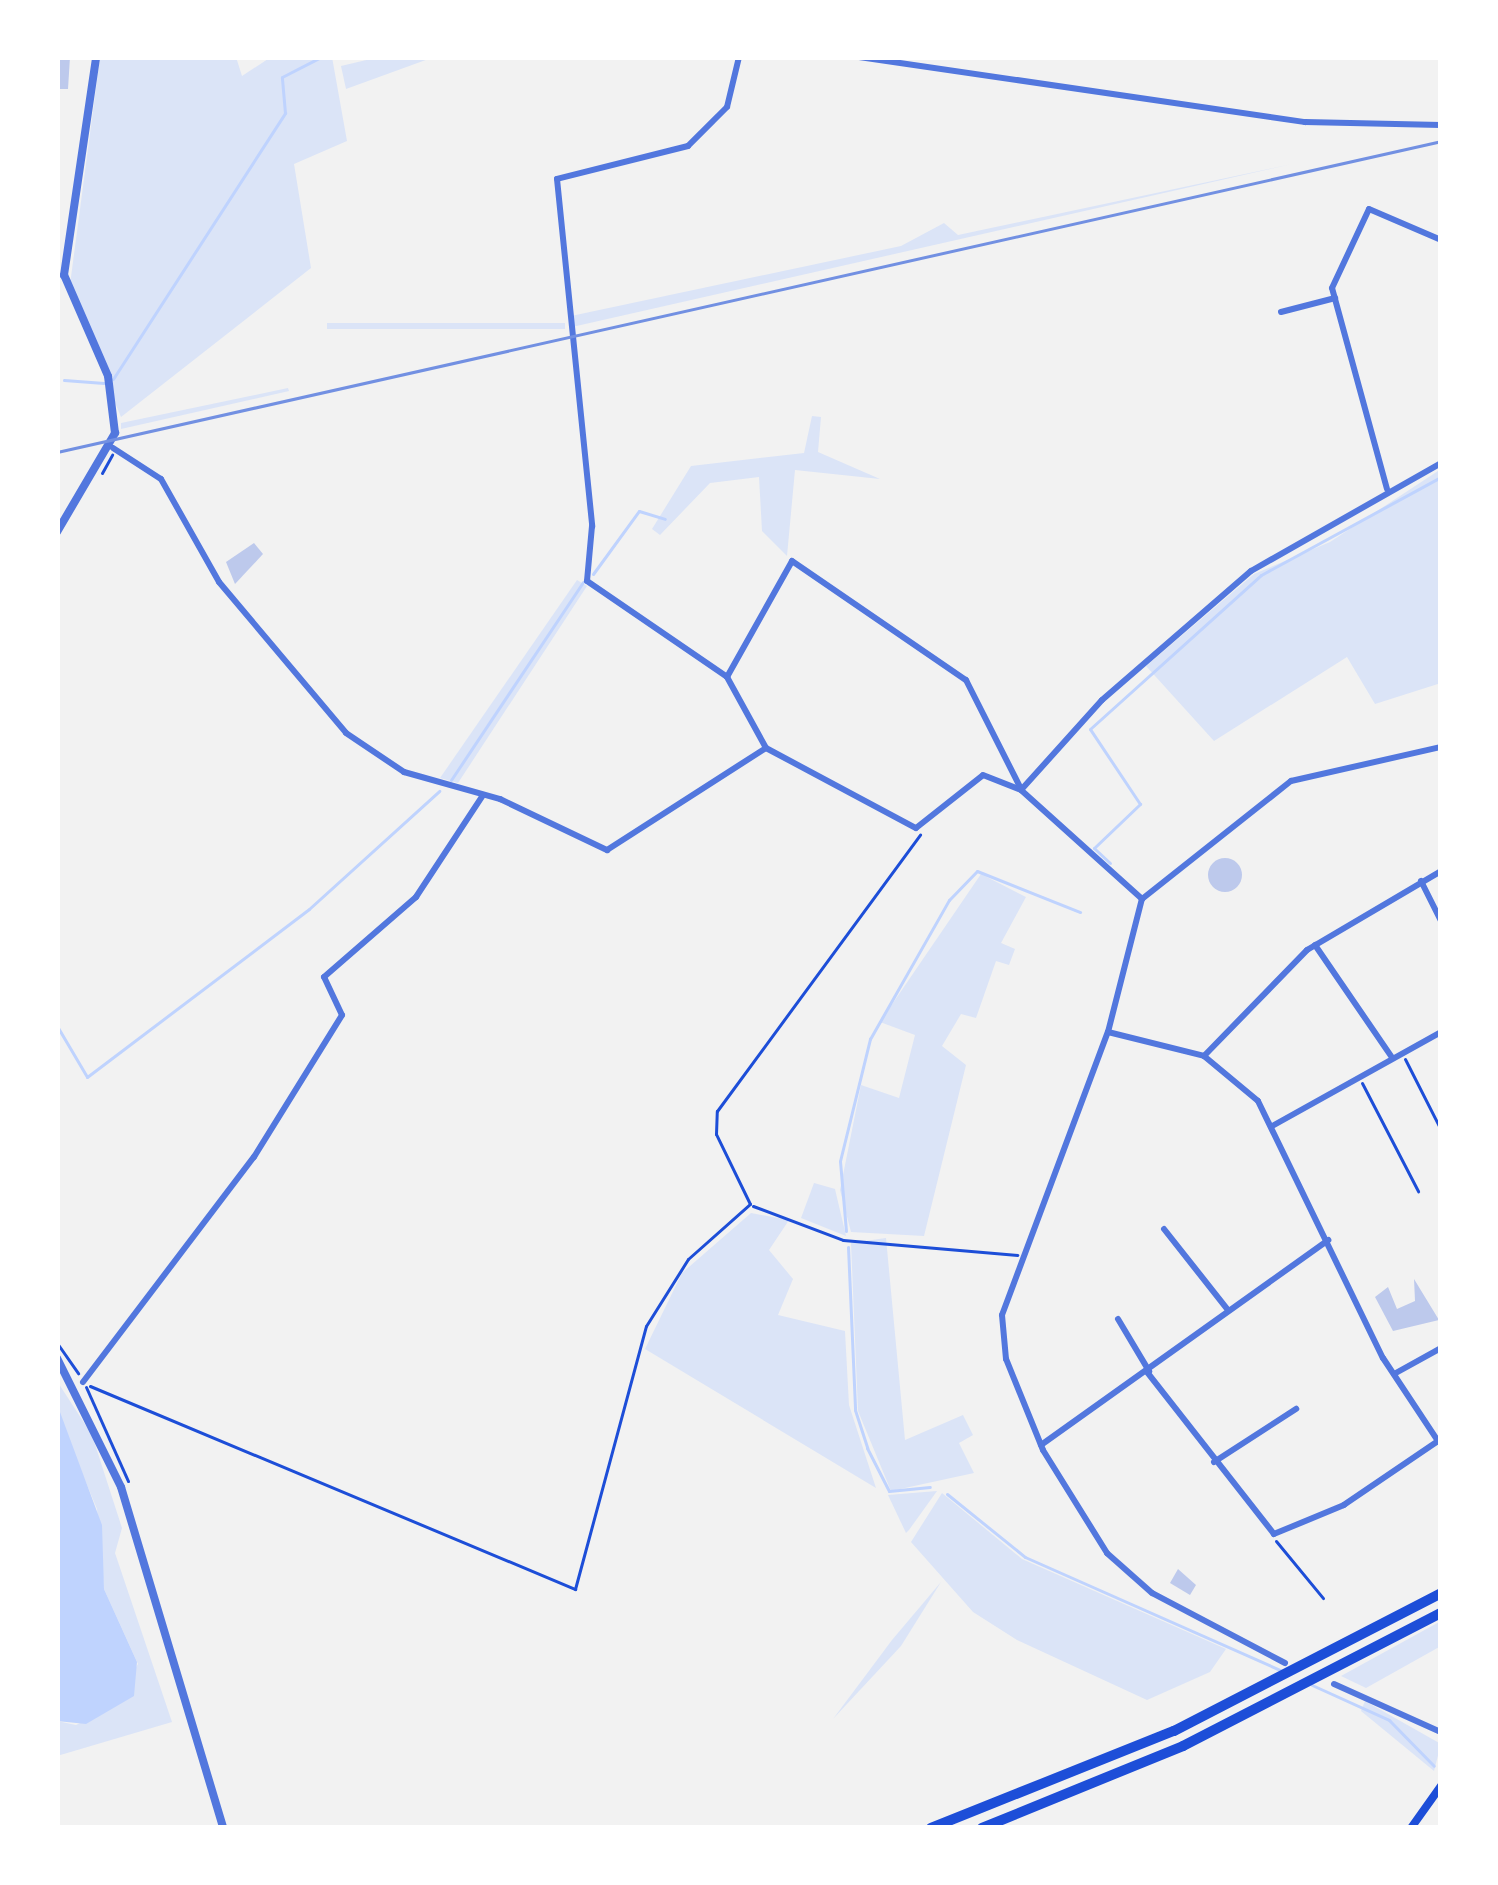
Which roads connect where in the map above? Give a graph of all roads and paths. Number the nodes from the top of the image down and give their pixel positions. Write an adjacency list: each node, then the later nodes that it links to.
1 (96, 57): 8 (street)
2 (739, 57): 12 (street)
3 (859, 57): 4 (street)
4 (1441, 125)
5 (1441, 240): 6 (street)
6 (1335, 298): 7 (street); 10 (street)
7 (1281, 312)
8 (112, 448): 11 (street); 16 (street)
9 (1441, 463): 10 (street)
10 (1387, 489): 15 (street)
11 (57, 532)
12 (727, 677): 14 (street); 15 (street)
13 (1441, 747): 20 (street)
14 (766, 748): 16 (street); 17 (street)
15 (1021, 790): 17 (street); 20 (street)
16 (483, 795): 43 (street)
17 (922, 828): 32 (path)
18 (1441, 871): 19 (street)
19 (1421, 881): 21 (street); 22 (street)
20 (1142, 899): 23 (street)
21 (1441, 921)
22 (1316, 945): 26 (street); 27 (street)
23 (1108, 1032): 26 (street); 35 (street)
24 (1441, 1032): 25 (street)
25 (1401, 1052): 27 (street); 30 (path)
26 (1204, 1056): 29 (street)
27 (1392, 1057): 28 (street)
28 (1359, 1076): 29 (street); 31 (path)
29 (1274, 1125): 34 (street)
30 (1441, 1130)
31 (1418, 1191)
32 (750, 1204): 35 (path); 43 (path)
33 (1164, 1229): 36 (street)
34 (1328, 1240): 36 (street); 42 (street)
35 (1024, 1256): 46 (street)
36 (1228, 1310): 41 (street)
37 (1118, 1319): 41 (street)
38 (57, 1343): 43 (path)
39 (1441, 1348): 42 (street)
40 (57, 1358): 56 (street)
41 (1148, 1372): 46 (street); 47 (street)
42 (1394, 1374): 45 (street)
43 (83, 1382)
44 (1297, 1409): 47 (street)
45 (1438, 1442): 48 (street)
46 (1041, 1445): 52 (street)
47 (1214, 1462): 48 (street)
48 (1274, 1534): 50 (path)
49 (1441, 1593): 57 (highway)
50 (1323, 1598)
51 (1441, 1613): 58 (highway)
52 (1285, 1663)
53 (1334, 1684): 54 (street)
54 (1441, 1732)
55 (1441, 1786): 59 (main road)
56 (223, 1828)
57 (931, 1828)
58 (982, 1828)
59 (1412, 1828)

